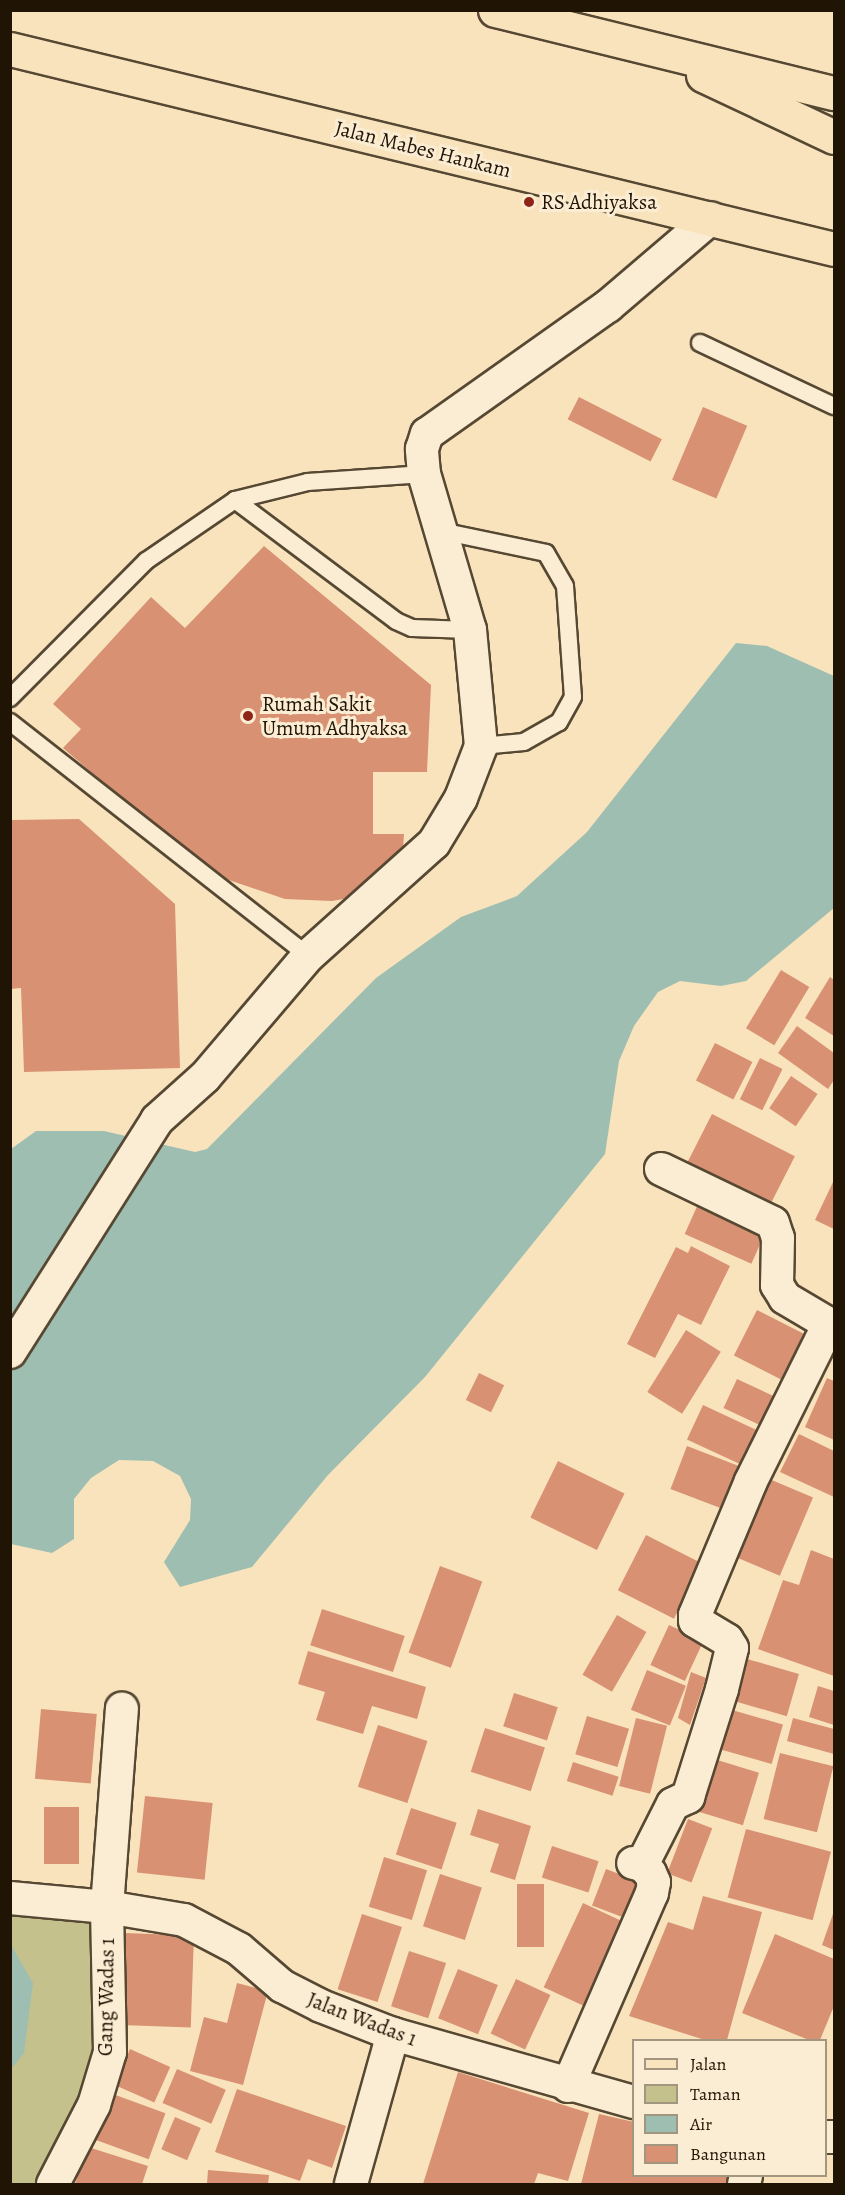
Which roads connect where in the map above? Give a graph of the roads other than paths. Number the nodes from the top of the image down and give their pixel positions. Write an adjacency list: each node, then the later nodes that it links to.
1 (495, 10): 2 (main road)
2 (633, 43): 4 (main road); 5 (main road)
3 (10, 49): 6 (main road, Jalan Mabes Hankam)
4 (834, 93)
5 (834, 137)
6 (711, 218): 7 (main road, Jalan Mabes Hankam); 10 (street)
7 (834, 249)
8 (700, 343): 9 (lane)
9 (834, 406)
10 (424, 474): 11 (lane); 12 (street)
11 (235, 500): 13 (lane); 14 (lane)
12 (441, 531): 13 (street); 16 (lane)
13 (470, 630): 16 (street)
14 (10, 698)
15 (10, 723): 17 (lane)
16 (481, 746): 17 (street)
17 (308, 956): 20 (street)
18 (661, 1169): 19 (street)
19 (832, 1325): 25 (street)
20 (10, 1352)
21 (122, 1708): 23 (street, Gang Wadas 1)
22 (10, 1898): 23 (street, Jalan Wadas 1)
23 (107, 1906): 24 (street, Jalan Wadas 1); 27 (street, Gang Wadas 1)
24 (393, 2034): 25 (street, Jalan Wadas 1); 28 (street)
25 (568, 2086): 26 (street, Jalan Wadas 1)
26 (632, 2102)
27 (53, 2184)
28 (351, 2184)

